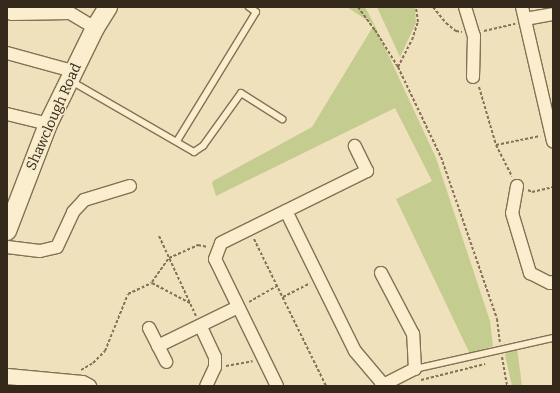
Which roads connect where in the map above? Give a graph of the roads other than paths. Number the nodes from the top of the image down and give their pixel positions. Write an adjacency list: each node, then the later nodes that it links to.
1 (108, 7): 7 (main road, Shawclough Road)
2 (249, 7): 15 (lane)
3 (465, 7): 10 (street)
4 (7, 12): 7 (street)
5 (553, 14): 6 (street)
6 (524, 16): 14 (street)
7 (95, 28): 9 (main road, Shawclough Road)
8 (7, 53): 9 (street)
9 (71, 76): 13 (main road, Shawclough Road); 15 (lane)
10 (473, 77)
11 (7, 114): 13 (street)
12 (282, 119): 15 (lane)
13 (48, 124): 19 (main road, Shawclough Road)
14 (552, 138)
15 (177, 141)
16 (355, 146): 20 (street)
17 (130, 186): 22 (street)
18 (517, 186): 24 (street)
19 (12, 204): 21 (main road, Shawclough Road)
20 (286, 211): 25 (street); 33 (street)
21 (7, 231)
22 (7, 247)
23 (381, 273): 31 (street)
24 (553, 282)
25 (238, 307): 26 (street); 36 (street)
26 (201, 326): 29 (street); 35 (street)
27 (149, 328): 29 (street)
28 (553, 338): 31 (lane)
29 (158, 346): 30 (street)
30 (166, 362)
31 (415, 368): 33 (street)
32 (7, 376): 34 (street)
33 (382, 385)
34 (88, 386)
35 (206, 386)
36 (278, 386)

